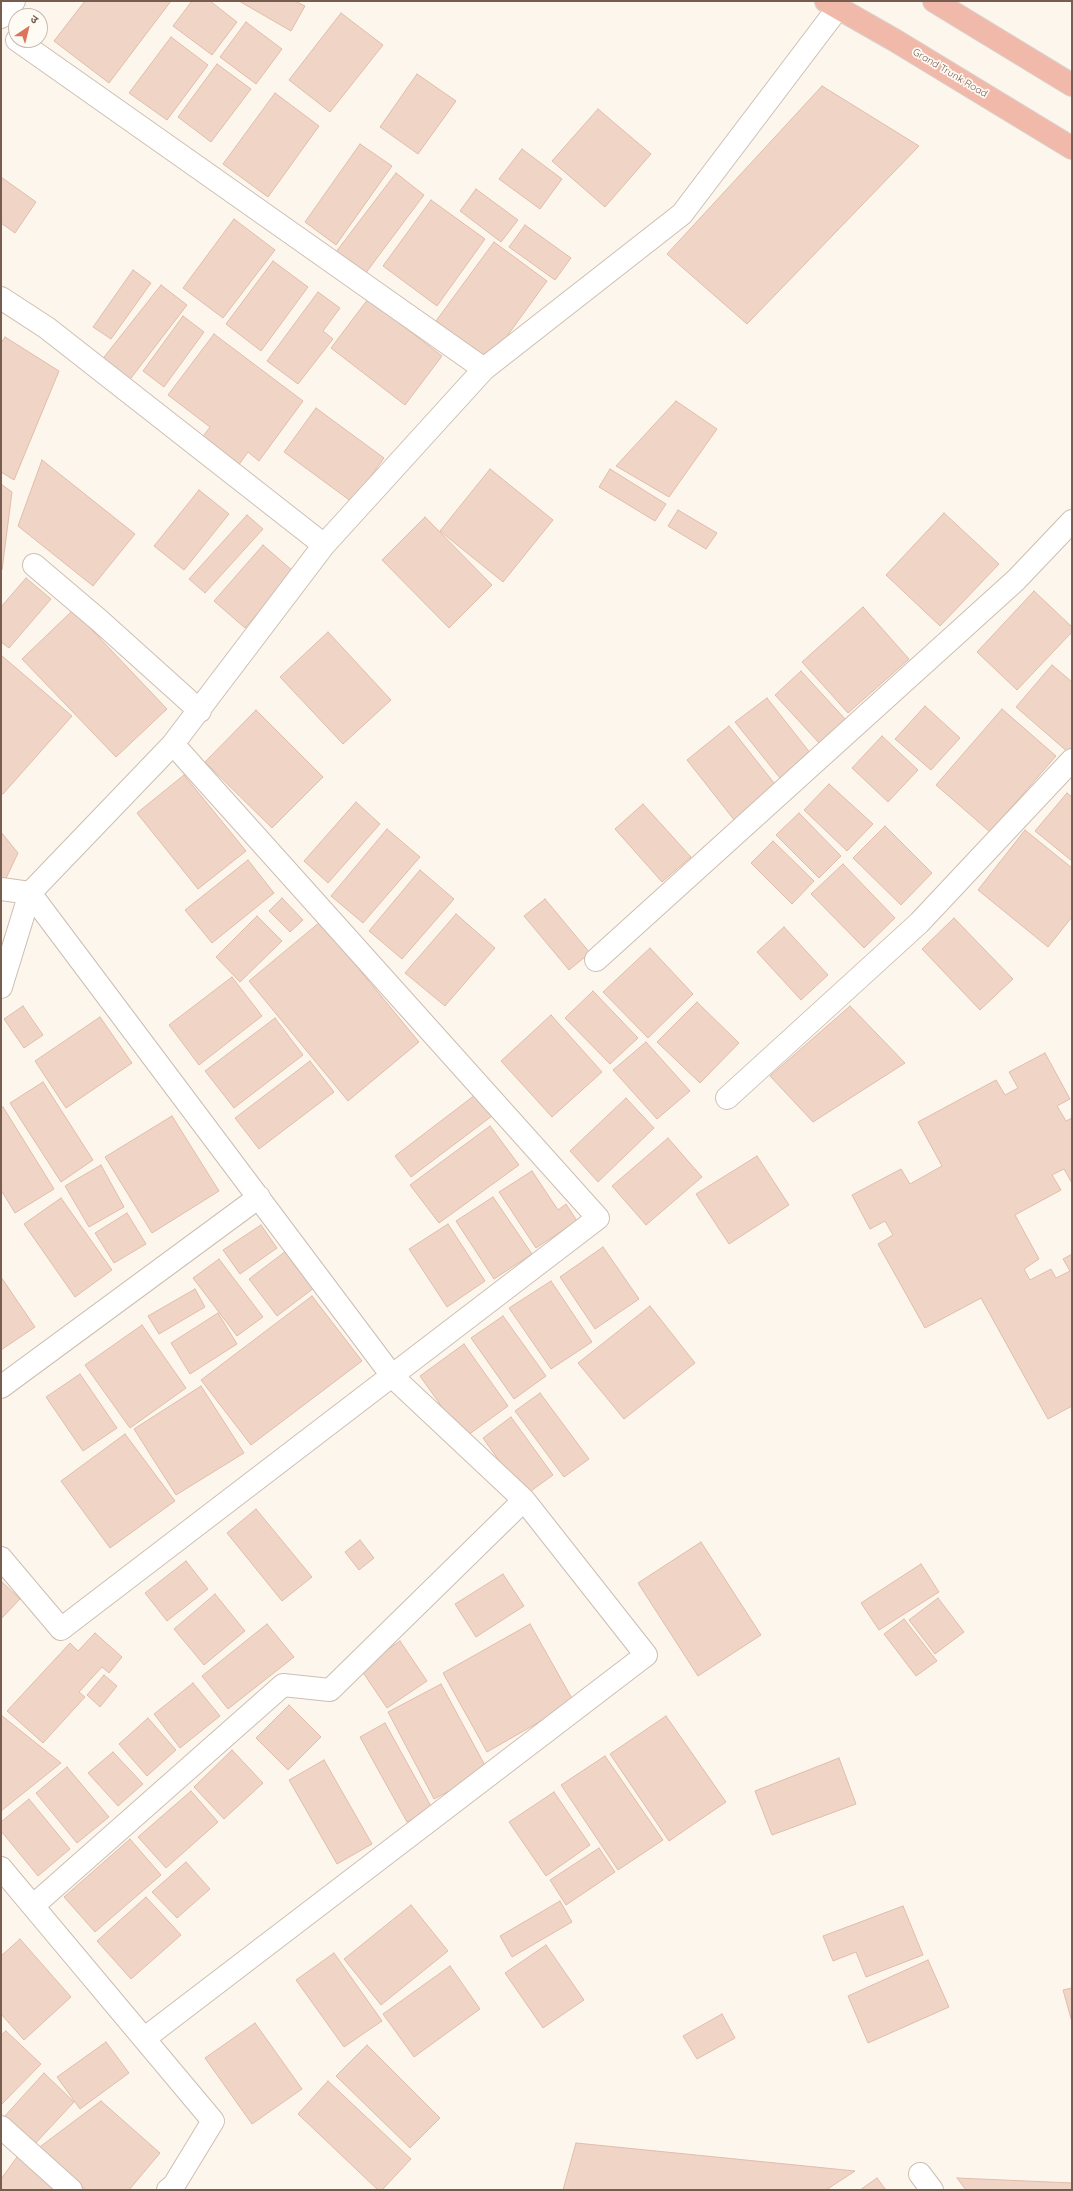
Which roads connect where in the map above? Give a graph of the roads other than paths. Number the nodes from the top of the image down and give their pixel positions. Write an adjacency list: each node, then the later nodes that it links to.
1 (14, 1): 4 (street)
2 (934, 1): 6 (highway)
3 (832, 4): 7 (highway, Grand Trunk Road); 9 (street)
4 (1, 16)
5 (28, 48): 9 (street)
6 (1072, 85)
7 (1072, 148)
8 (1, 298): 11 (street)
9 (484, 369): 11 (street)
10 (1072, 521): 18 (street)
11 (324, 545): 13 (street)
12 (34, 565): 13 (street)
13 (200, 711): 14 (street)
14 (174, 744): 17 (street); 22 (street)
15 (1072, 760): 20 (street)
16 (1, 889): 17 (street)
17 (30, 893): 19 (street); 21 (street)
18 (596, 960)
19 (1, 987)
20 (727, 1098)
21 (260, 1197): 22 (street); 23 (street)
22 (393, 1377): 24 (street); 25 (street)
23 (1, 1387)
24 (524, 1500): 27 (street); 28 (street)
25 (1, 1558)
26 (1, 1868): 27 (street)
27 (34, 1905): 28 (street)
28 (145, 2038): 31 (street)
29 (1, 2127): 30 (street)
30 (71, 2190)
31 (168, 2190)

